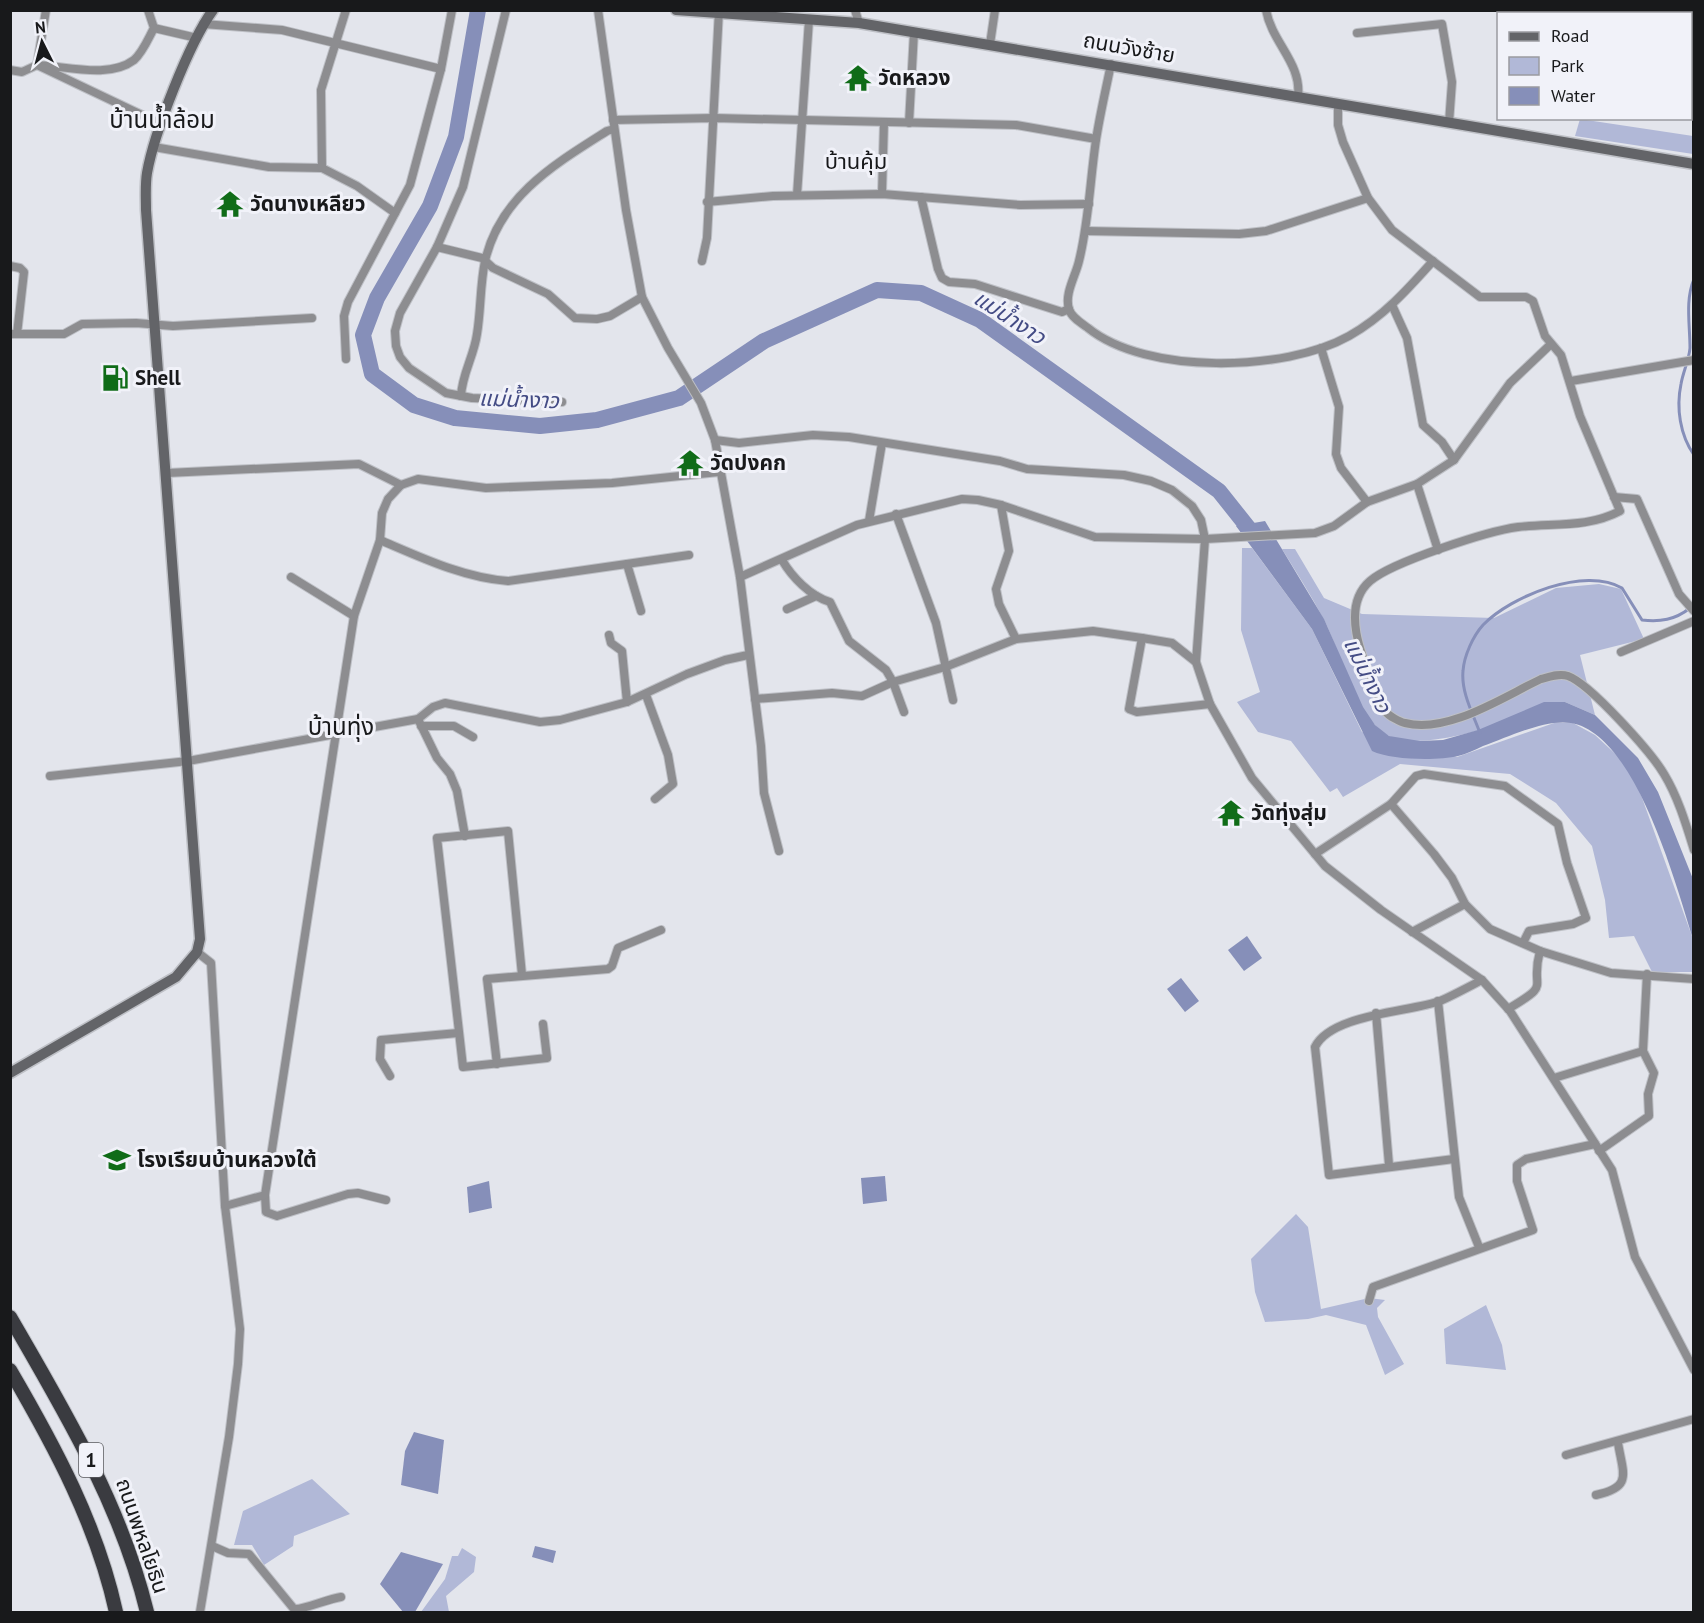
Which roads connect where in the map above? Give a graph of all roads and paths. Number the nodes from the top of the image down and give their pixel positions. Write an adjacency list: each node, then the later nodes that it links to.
1 (46, 10): 23 (street)
2 (148, 10): 16 (street)
3 (213, 10): 15 (main road)
4 (346, 10): 20 (street)
5 (452, 10): 24 (street)
6 (506, 10): 47 (street)
7 (598, 10): 34 (street)
8 (676, 10): 12 (main road, ถนนวังซ้าย)
9 (855, 10): 14 (street)
10 (995, 10): 21 (street)
11 (1266, 10): 26 (street)
12 (719, 12): 13 (main road, ถนนวังซ้าย); 28 (street)
13 (809, 20): 14 (main road, ถนนวังซ้าย); 29 (street)
14 (859, 23): 17 (main road, ถนนวังซ้าย)
15 (203, 24): 19 (main road); 20 (street)
16 (154, 28): 19 (street); 23 (street)
17 (914, 32): 21 (main road, ถนนวังซ้าย); 31 (street)
18 (1357, 33): 32 (street)
19 (197, 38): 33 (main road)
20 (335, 42): 24 (street); 38 (street)
21 (990, 44): 22 (main road, ถนนวังซ้าย)
22 (1111, 64): 26 (main road, ถนนวังซ้าย); 35 (street)
23 (38, 65): 25 (street); 33 (street)
24 (441, 69): 45 (street)
25 (10, 70)
26 (1298, 97): 27 (main road, ถนนวังซ้าย)
27 (1338, 104): 32 (main road, ถนนวังซ้าย); 42 (street)
28 (714, 118): 29 (street); 34 (street); 43 (street)
29 (802, 120): 30 (street); 40 (street)
30 (884, 122): 31 (street); 39 (street)
31 (909, 123): 35 (street)
32 (1449, 123): 37 (main road, ถนนวังซ้าย)
33 (161, 124): 36 (main road)
34 (613, 125): 48 (street); 52 (street)
35 (1096, 139): 44 (street)
36 (154, 147): 38 (street); 56 (main road)
37 (1694, 164)
38 (322, 168): 45 (street)
39 (882, 194): 40 (street); 41 (street)
40 (797, 195): 43 (street)
41 (921, 197): 44 (street); 54 (street)
42 (1368, 198): 46 (street); 50 (street)
43 (707, 202): 49 (street)
44 (1089, 204): 46 (street)
45 (395, 213): 60 (street)
46 (1086, 231): 54 (street)
47 (437, 247): 48 (street); 63 (street)
48 (485, 261): 52 (street); 63 (street)
49 (702, 261)
50 (1433, 261): 53 (street); 58 (street)
51 (10, 267): 57 (street)
52 (642, 297): 65 (street)
53 (1392, 305): 59 (street); 67 (street)
54 (1069, 309): 59 (street)
55 (312, 318): 56 (street)
56 (155, 325): 57 (street); 69 (main road)
57 (14, 334)
58 (1551, 344): 62 (street); 67 (street)
59 (1321, 348): 73 (street)
60 (346, 359)
61 (1693, 360): 62 (street)
62 (1571, 381): 72 (street)
63 (461, 396): 64 (street)
64 (562, 402)
65 (715, 440): 66 (street); 68 (street)
66 (882, 444): 76 (street); 77 (street)
67 (1454, 460): 70 (street)
68 (719, 472): 71 (street); 84 (street)
69 (167, 473): 71 (street); 108 (main road)
70 (1417, 484): 73 (street); 79 (street)
71 (401, 485): 78 (street)
72 (1614, 497): 79 (street); 88 (street)
73 (1367, 502): 77 (street)
74 (1001, 506): 75 (street); 77 (street); 93 (street)
75 (896, 514): 76 (street); 97 (street)
76 (869, 521): 81 (street)
77 (1205, 539): 96 (street)
78 (380, 540): 82 (street); 89 (street)
79 (1438, 550): 113 (street)
80 (689, 555): 82 (street)
81 (782, 560): 84 (street); 85 (street)
82 (627, 564): 87 (street)
83 (291, 577): 89 (street)
84 (740, 577): 95 (street)
85 (816, 596): 86 (street); 98 (street)
86 (787, 609)
87 (640, 611)
88 (1694, 611)
89 (354, 616): 106 (street)
90 (1694, 621): 94 (street)
91 (609, 636): 102 (street)
92 (1142, 638): 93 (street); 96 (street); 103 (street)
93 (1016, 639): 97 (street)
94 (1621, 652)
95 (748, 656): 99 (street); 100 (street)
96 (1196, 662): 103 (street)
97 (945, 667): 98 (street); 101 (street)
98 (893, 682): 100 (street); 104 (street)
99 (646, 695): 102 (street); 110 (street)
100 (755, 699): 114 (street)
101 (953, 700)
102 (627, 702): 105 (street)
103 (1210, 704): 115 (street)
104 (904, 712)
105 (420, 723): 106 (street); 107 (street); 112 (street)
106 (337, 732): 108 (street); 139 (street)
107 (473, 736)
108 (188, 761): 109 (street); 121 (main road)
109 (50, 776)
110 (655, 799)
111 (1391, 804): 115 (street); 116 (street); 119 (street)
112 (465, 836): 123 (street); 130 (street)
113 (1694, 850)
114 (779, 851)
115 (1315, 854): 118 (street)
116 (1465, 904): 118 (street); 119 (street)
117 (661, 930): 123 (street)
118 (1412, 932): 125 (street)
119 (1523, 943): 120 (street)
120 (1540, 951): 122 (street); 127 (street)
121 (198, 952): 133 (main road); 141 (street)
122 (1647, 974): 124 (street); 131 (street)
123 (522, 975): 132 (street)
124 (1694, 979)
125 (1482, 980): 126 (street); 127 (street)
126 (1438, 1001): 128 (street); 137 (street)
127 (1508, 1009): 135 (street)
128 (1376, 1013): 138 (street); 138 (street)
129 (543, 1024): 132 (street)
130 (458, 1033): 132 (street); 134 (street)
131 (1643, 1051): 135 (street); 136 (street)
132 (497, 1064)
133 (12, 1071)
134 (390, 1076)
135 (1554, 1078): 136 (street)
136 (1597, 1147): 142 (street); 146 (street)
137 (1454, 1159): 138 (street); 142 (street)
138 (1389, 1165)
139 (265, 1195): 140 (street); 141 (street)
140 (386, 1200)
141 (225, 1206): 151 (street)
142 (1479, 1247): 143 (street)
143 (1369, 1301)
144 (10, 1317): 154 (highway, ถนนพหลโยธิน / 1)
145 (10, 1370): 153 (highway, 1)
146 (1694, 1370)
147 (1694, 1419): 148 (street)
148 (1618, 1443): 149 (street); 150 (street)
149 (1566, 1455)
150 (1596, 1495)
151 (212, 1546): 152 (street); 155 (street)
152 (340, 1597)
153 (116, 1612)
154 (147, 1612)
155 (200, 1612)

